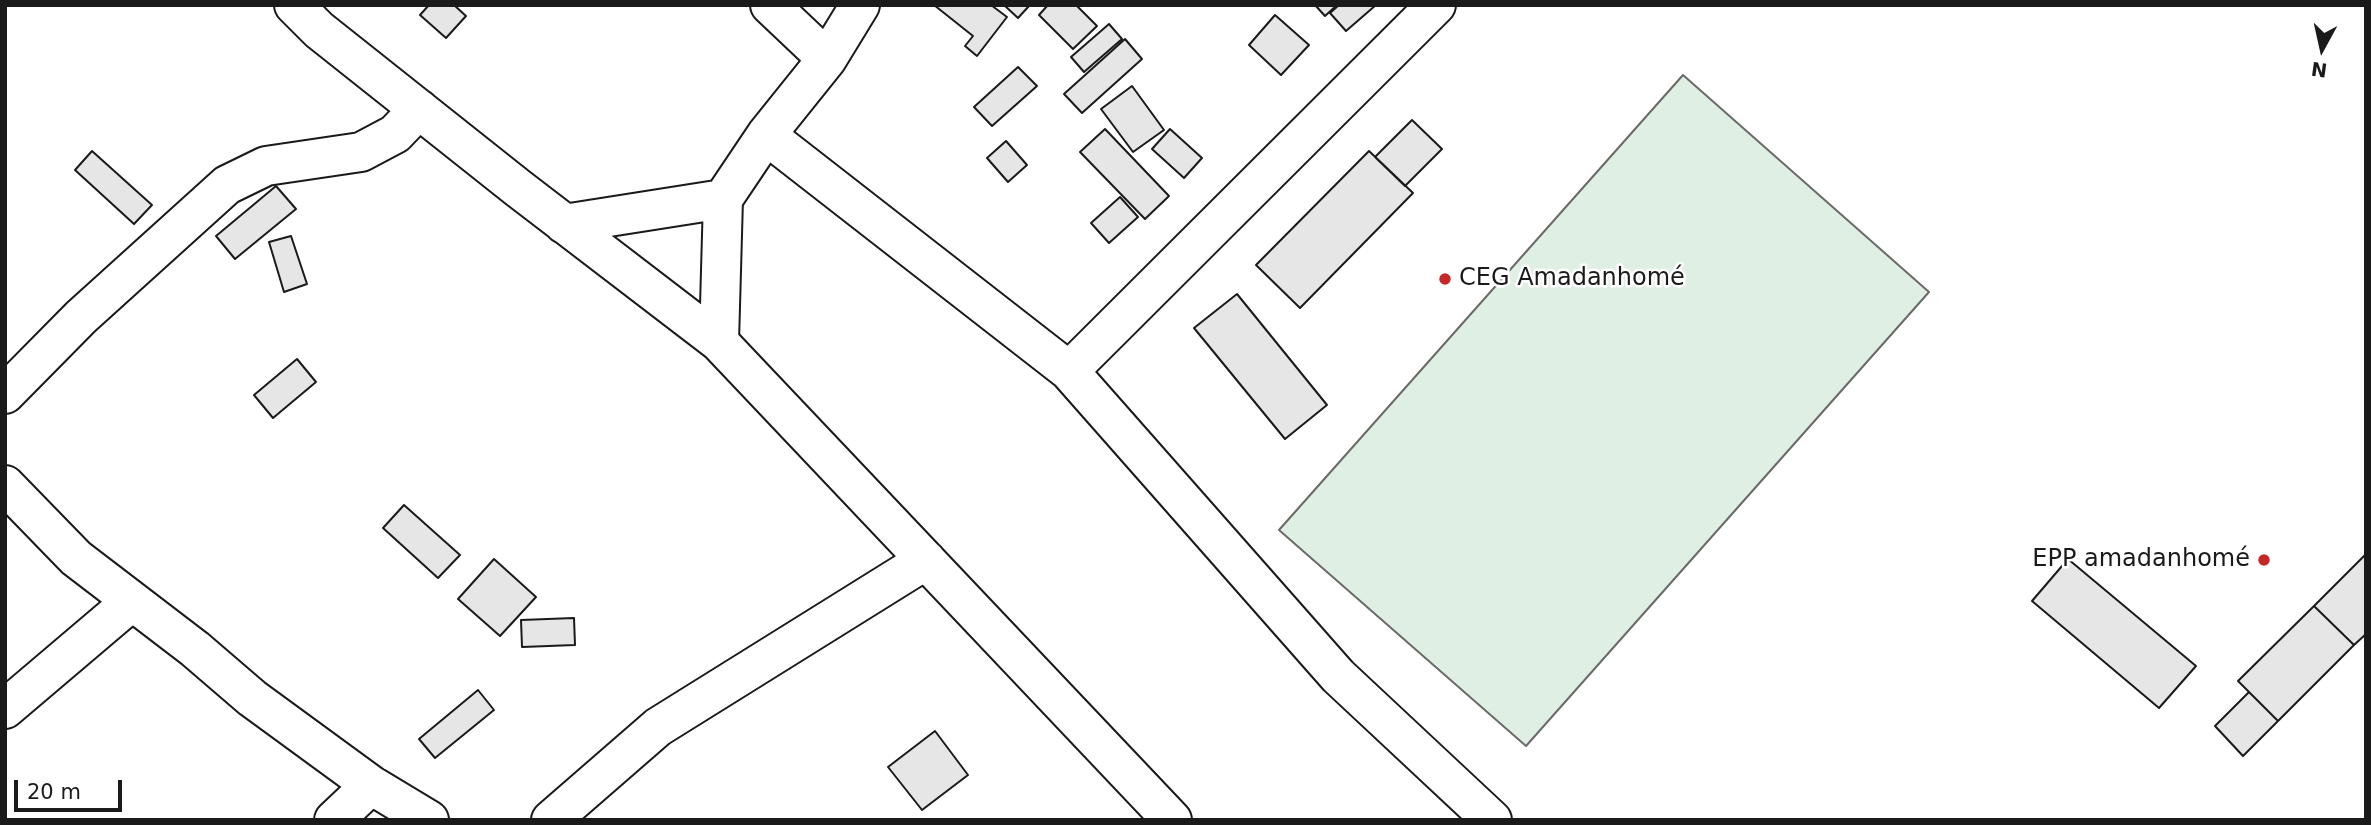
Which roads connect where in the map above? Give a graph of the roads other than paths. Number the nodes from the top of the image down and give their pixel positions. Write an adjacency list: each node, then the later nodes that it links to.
1 (294, 5): 6 (street)
2 (770, 5): 5 (street)
3 (860, 5): 5 (street)
4 (1436, 5): 11 (street)
5 (827, 59): 7 (street)
6 (419, 109): 9 (street); 12 (street)
7 (766, 135): 8 (street); 11 (street)
8 (723, 199): 9 (street); 10 (street)
9 (564, 224): 10 (street)
10 (719, 342): 14 (street)
11 (1069, 372): 22 (street)
12 (5, 394)
13 (5, 485): 15 (street)
14 (926, 560): 20 (street); 21 (street)
15 (131, 602): 16 (street); 17 (street)
16 (5, 709)
17 (371, 785): 18 (street); 19 (street)
18 (334, 820)
19 (429, 820)
20 (551, 820)
21 (1172, 820)
22 (1492, 820)

